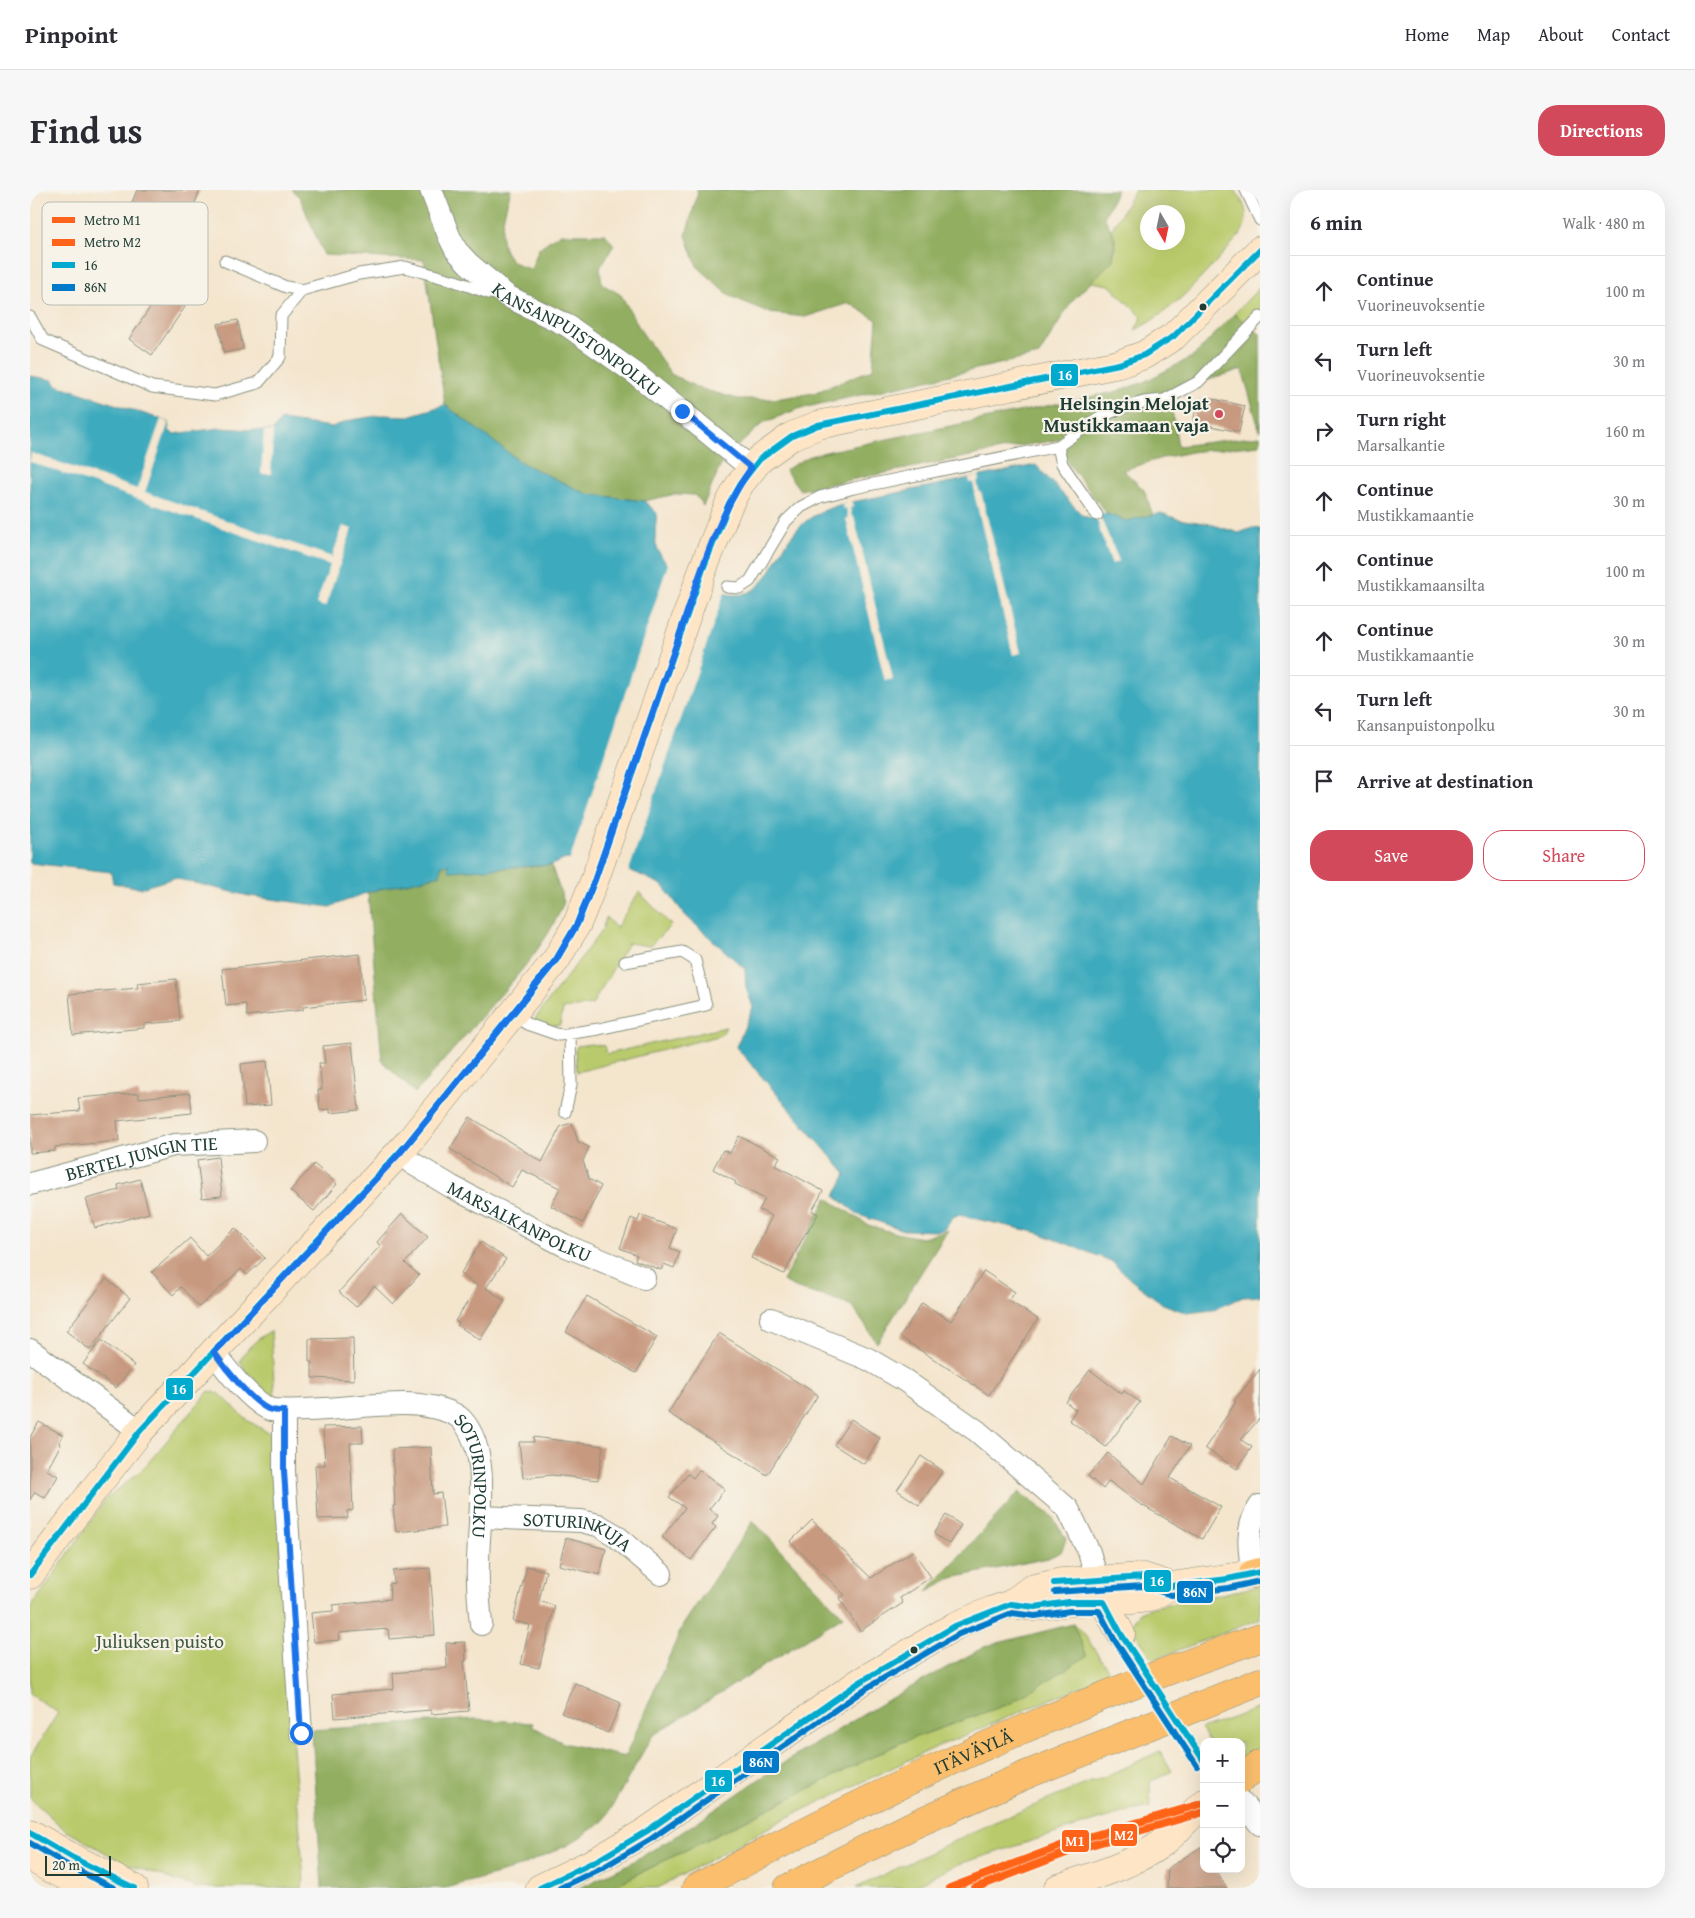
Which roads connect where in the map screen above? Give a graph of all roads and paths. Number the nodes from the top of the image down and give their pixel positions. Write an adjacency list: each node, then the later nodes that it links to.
1 (430, 190): 7 (street, KANSANPUISTONPOLKU)
2 (1246, 190): 3 (lane)
3 (1260, 220)
4 (1260, 250): 11 (street)
5 (225, 261): 6 (lane)
6 (302, 290): 7 (lane); 8 (lane)
7 (507, 296): 11 (street, KANSANPUISTONPOLKU)
8 (30, 317)
9 (1260, 317): 10 (lane)
10 (1058, 446): 12 (lane); 13 (lane)
11 (751, 468): 15 (street)
12 (1097, 515)
13 (727, 588)
14 (625, 962): 16 (lane)
15 (512, 1014): 16 (lane); 19 (street)
16 (570, 1033): 17 (lane)
17 (565, 1112)
18 (254, 1141): 20 (street, BERTEL JUNGIN TIE)
19 (400, 1153): 21 (street, MARSALKANPOLKU); 24 (street)
20 (30, 1184)
21 (644, 1278)
22 (771, 1319): 32 (street)
23 (30, 1350): 26 (street)
24 (214, 1352): 25 (street); 26 (street)
25 (284, 1411): 28 (street, SOTURINPOLKU); 37 (street)
26 (140, 1431): 31 (street)
27 (1260, 1506): 29 (street)
28 (480, 1517): 30 (street, SOTURINKUJA); 33 (street, SOTURINPOLKU)
29 (1256, 1573): 32 (street)
30 (661, 1574)
31 (30, 1575)
32 (1100, 1590): 34 (street); 47 (street)
33 (481, 1624)
34 (1121, 1634)
35 (1260, 1638): 48 (highway, ITÄVÄYLÄ)
36 (1260, 1682): 49 (highway)
37 (301, 1733)
38 (1260, 1764): 39 (highway)
39 (1245, 1776)
40 (1200, 1807): 50 (street)
41 (1245, 1807): 42 (street)
42 (1260, 1824)
43 (30, 1833): 46 (street)
44 (30, 1857): 45 (street)
45 (91, 1888)
46 (134, 1888)
47 (540, 1888)
48 (696, 1888)
49 (788, 1888)
50 (1058, 1888)

